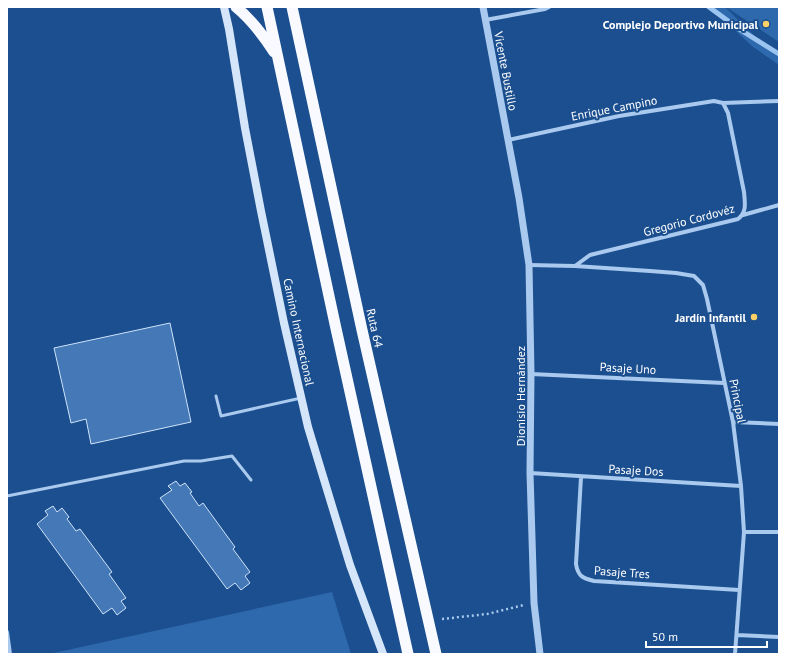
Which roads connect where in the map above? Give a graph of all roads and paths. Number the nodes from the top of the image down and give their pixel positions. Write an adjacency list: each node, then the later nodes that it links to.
1 (224, 7): 21 (main road, Camino Internacional)
2 (236, 7): 9 (highway)
3 (267, 7): 9 (highway)
4 (292, 7): 10 (highway, Ruta 64)
5 (300, 7): 10 (highway)
6 (483, 7): 8 (street, Vicente Bustillo)
7 (549, 7): 8 (street)
8 (485, 20): 13 (street, Vicente Bustillo)
9 (278, 59): 39 (highway)
10 (306, 69): 33 (highway, Ruta 64)
11 (779, 102): 12 (street, Enrique Campino)
12 (723, 104): 13 (street, Enrique Campino); 15 (street, Gregorio Cordovéz)
13 (508, 140): 16 (street, Dionisio Hernández)
14 (779, 205): 15 (street)
15 (743, 215): 17 (street, Gregorio Cordovéz)
16 (529, 265): 17 (street); 18 (street, Dionisio Hernández)
17 (575, 266): 19 (street, Principal)
18 (531, 374): 19 (street, Pasaje Uno); 24 (street, Dionisio Hernández)
19 (724, 383): 22 (street, Principal)
20 (216, 396): 21 (lane)
21 (301, 398): 38 (main road, Camino Internacional)
22 (733, 422): 23 (street); 27 (street, Principal)
23 (779, 424)
24 (530, 474): 25 (street, Pasaje Dos); 32 (street, Dionisio Hernández)
25 (581, 477): 27 (street, Pasaje Dos); 31 (street, Pasaje Tres)
26 (250, 480): 28 (lane)
27 (741, 486): 29 (street, Principal)
28 (7, 496)
29 (744, 532): 30 (street); 31 (street, Principal)
30 (779, 532)
31 (739, 590): 35 (street, Principal)
32 (534, 603): 33 (path); 41 (street, Dionisio Hernández)
33 (428, 620): 40 (highway, Ruta 64)
34 (7, 632): 37 (street)
35 (737, 635): 36 (street); 42 (street, Principal)
36 (779, 637)
37 (10, 654)
38 (382, 654)
39 (408, 654)
40 (436, 654)
41 (540, 654)
42 (735, 654)

